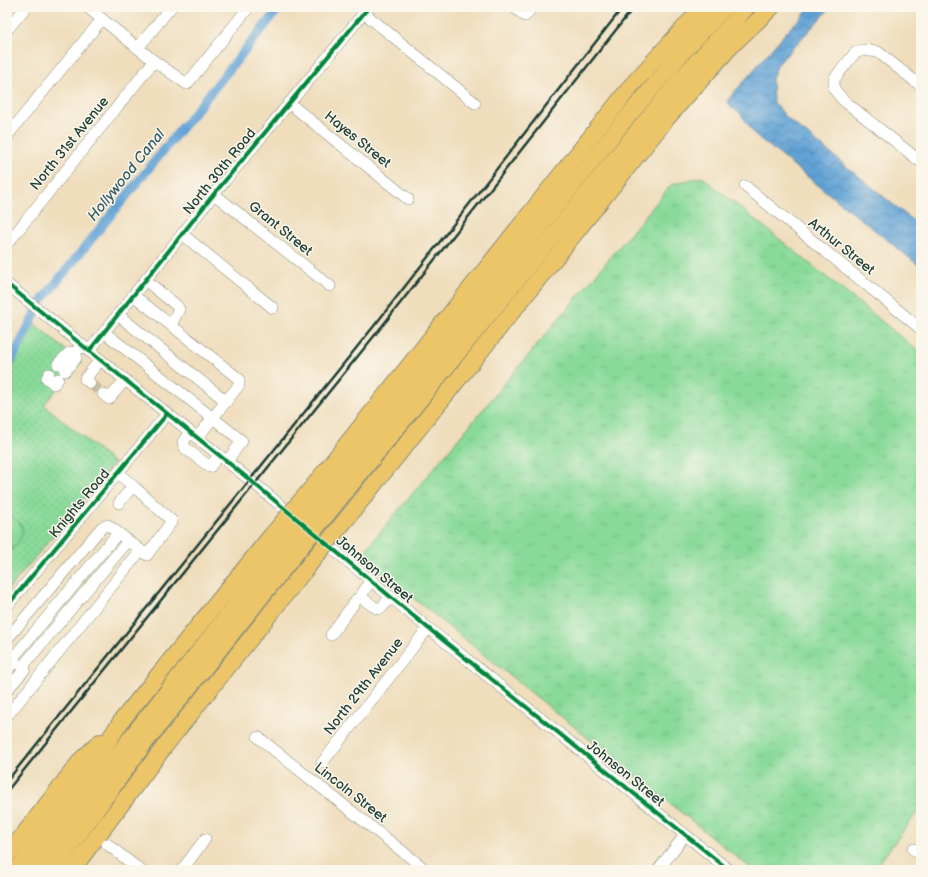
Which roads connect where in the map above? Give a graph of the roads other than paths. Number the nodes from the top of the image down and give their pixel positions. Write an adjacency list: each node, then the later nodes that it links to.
1 (26, 7): 13 (street)
2 (171, 7): 14 (street)
3 (249, 7): 15 (street)
4 (514, 7): 11 (street)
5 (703, 7): 48 (highway)
6 (725, 7): 48 (highway)
7 (747, 7): 48 (highway)
8 (772, 7): 73 (highway, bridge)
9 (91, 8): 12 (street)
10 (366, 10): 17 (street, North 30th Road); 18 (street)
11 (528, 11)
12 (102, 19): 14 (street); 19 (street)
13 (7, 30)
14 (138, 48): 15 (street)
15 (154, 61): 25 (street, North 31st Avenue)
16 (921, 86): 20 (street)
17 (289, 103): 22 (street, North 30th Road); 23 (street, Hayes Street)
18 (475, 103)
19 (7, 136)
20 (921, 162)
21 (745, 186): 33 (street, Arthur Street)
22 (214, 194): 24 (street, North 30th Road); 28 (street, Grant Street)
23 (408, 199)
24 (182, 234): 26 (street, North 30th Road); 30 (street)
25 (7, 244)
26 (145, 280): 29 (street, North 30th Road); 32 (street)
27 (7, 284): 35 (street, Johnson Street)
28 (330, 286)
29 (133, 295): 31 (street, North 30th Road); 32 (street)
30 (273, 308)
31 (118, 315): 34 (street, North 30th Road); 41 (street)
32 (170, 325): 41 (street)
33 (921, 329)
34 (104, 332): 35 (street, North 30th Road); 43 (street)
35 (82, 349): 36 (street, Johnson Street); 37 (street, North 30th Road)
36 (100, 360): 38 (street, Johnson Street); 39 (street)
37 (58, 372)
38 (125, 380): 40 (street); 42 (street, Johnson Street)
39 (90, 384)
40 (103, 394)
41 (226, 401): 43 (street)
42 (167, 414): 44 (street, Johnson Street); 46 (street, Knights Road)
43 (213, 418): 44 (street); 45 (street)
44 (194, 435): 45 (street, Johnson Street); 45 (street)
45 (223, 458): 54 (street, Johnson Street)
46 (118, 473): 47 (street); 57 (street, Knights Road)
47 (132, 486): 49 (street); 53 (street)
48 (321, 498): 52 (highway, bridge); 52 (highway, bridge)
49 (119, 503)
50 (118, 533): 51 (street); 60 (street); 61 (street)
51 (128, 541): 53 (street); 61 (street)
52 (283, 545): 66 (highway); 75 (highway); 76 (highway)
53 (140, 550): 63 (street)
54 (371, 580): 55 (street, Johnson Street); 56 (street)
55 (391, 597): 56 (street); 58 (street, Johnson Street)
56 (362, 598): 59 (street)
57 (7, 606)
58 (428, 628): 68 (street, North 29th Avenue); 69 (street, Johnson Street)
59 (331, 634)
60 (7, 639)
61 (16, 662): 62 (street); 63 (street); 64 (street)
62 (7, 670)
63 (36, 679): 65 (street)
64 (7, 690)
65 (7, 716)
66 (122, 720): 72 (highway); 74 (highway)
67 (258, 737): 79 (street, Lincoln Street)
68 (322, 763)
69 (685, 835): 80 (street); 81 (street, Johnson Street)
70 (205, 839): 78 (street)
71 (107, 844): 77 (street)
72 (7, 856)
73 (73, 869)
74 (17, 870)
75 (36, 870)
76 (53, 870)
77 (140, 870)
78 (182, 870)
79 (426, 870)
80 (658, 870)
81 (729, 870)

